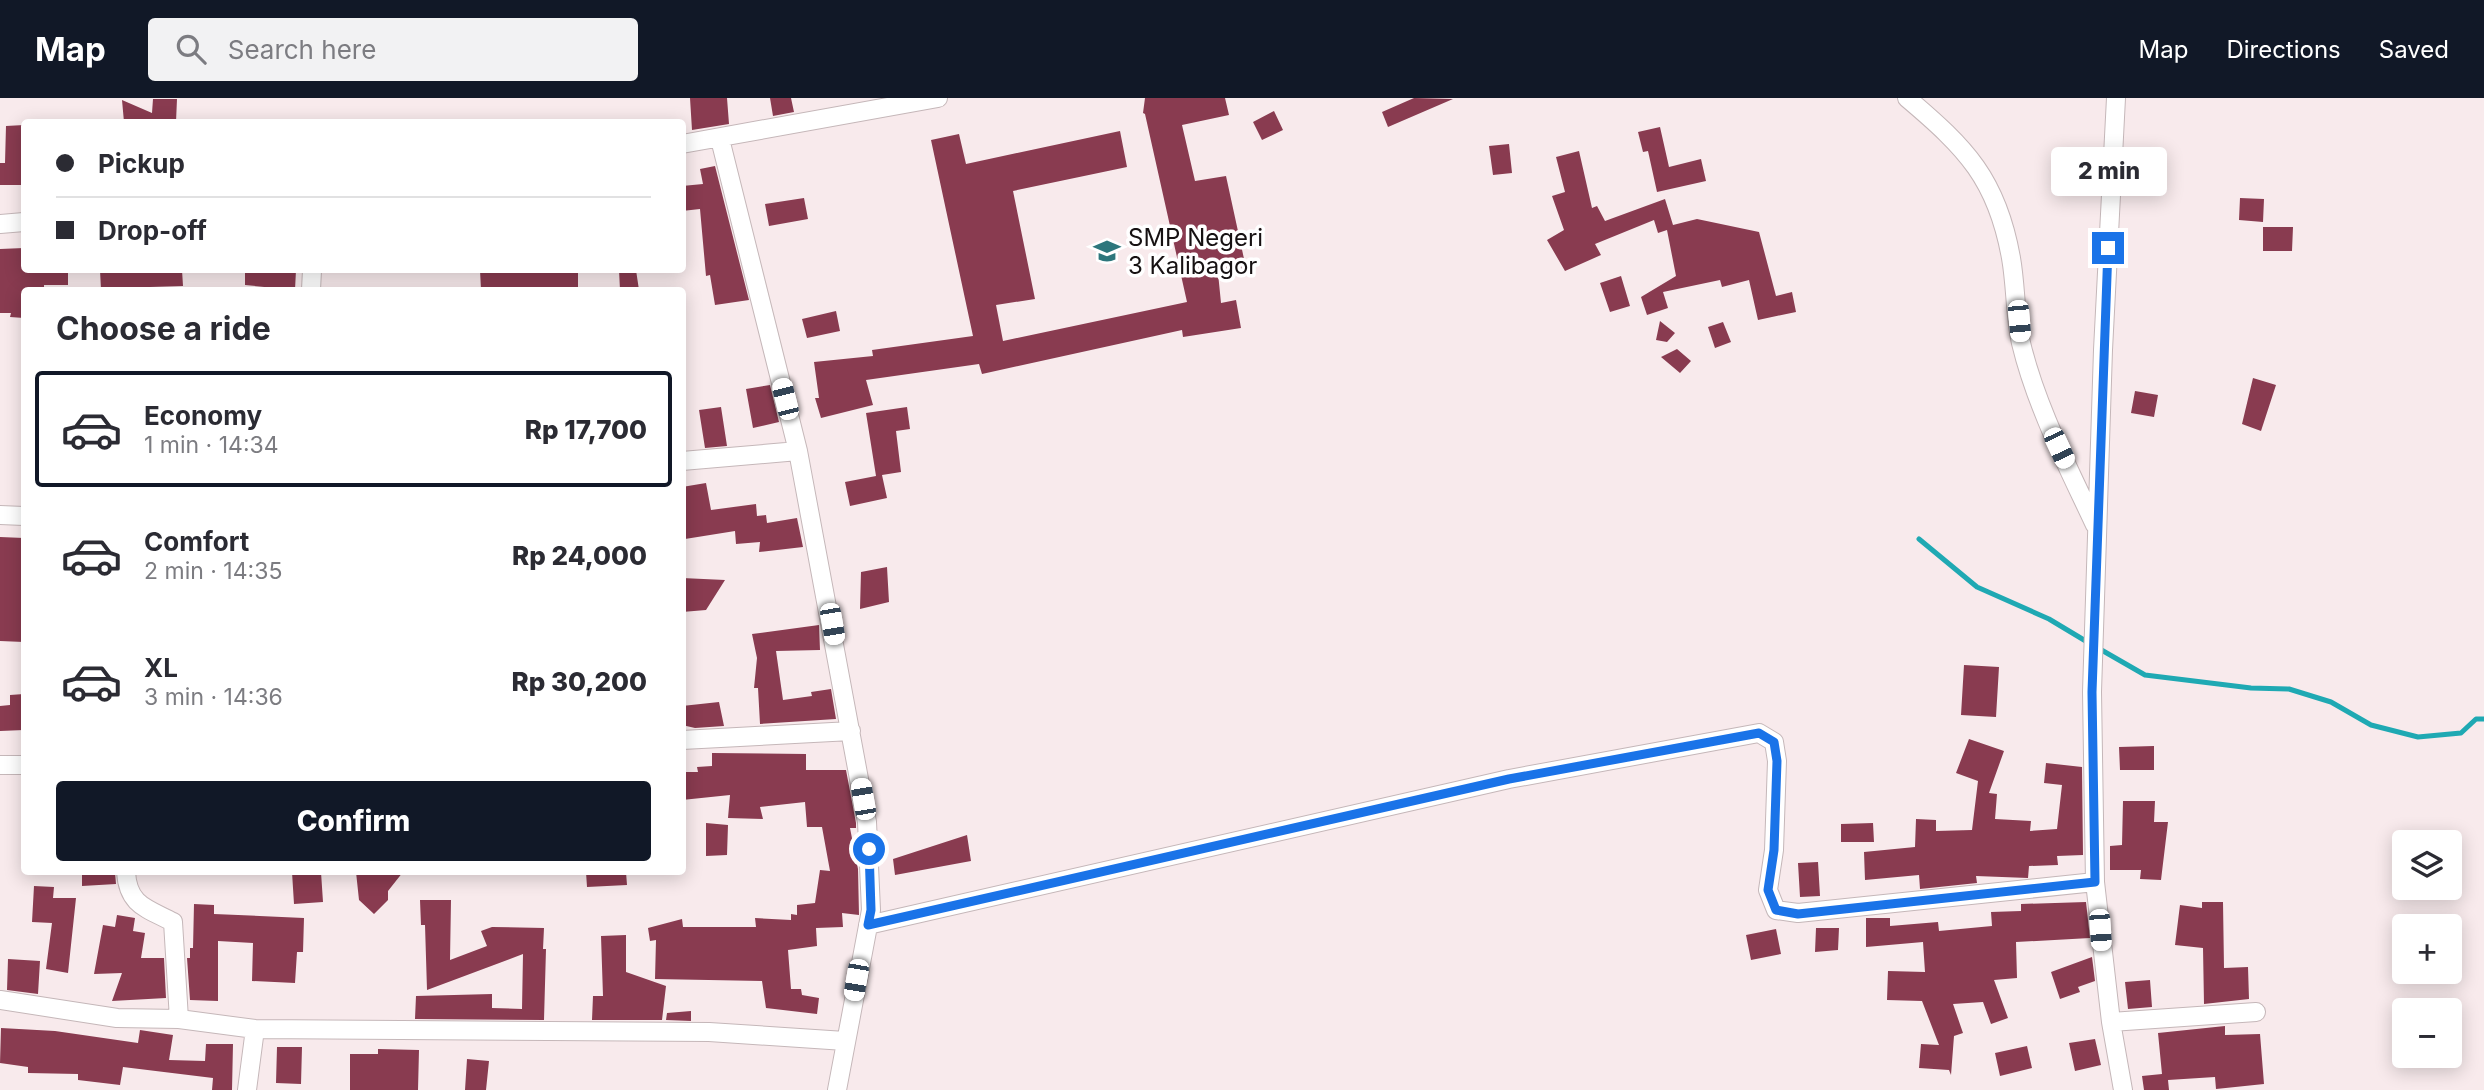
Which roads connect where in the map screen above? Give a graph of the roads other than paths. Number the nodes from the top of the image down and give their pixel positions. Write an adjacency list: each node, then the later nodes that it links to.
1 (938, 98): 4 (street)
2 (1908, 98): 12 (street)
3 (2116, 98): 12 (street)
4 (720, 139): 5 (street); 8 (street)
5 (686, 143)
6 (21, 222): 7 (street)
7 (0, 224)
8 (798, 451): 9 (street); 13 (street)
9 (686, 461)
10 (0, 515): 11 (street)
11 (21, 516)
12 (2097, 528): 18 (street)
13 (851, 731): 14 (street); 19 (street)
14 (686, 740)
15 (0, 765): 16 (street)
16 (21, 765)
17 (126, 875): 22 (street)
18 (2095, 882): 19 (street); 23 (street)
19 (868, 925): 25 (street)
20 (0, 1000): 22 (street)
21 (2256, 1012): 23 (street)
22 (179, 1019): 24 (street)
23 (2110, 1022): 28 (street)
24 (254, 1029): 25 (street); 26 (street)
25 (845, 1041): 27 (street)
26 (247, 1090)
27 (837, 1090)
28 (2123, 1090)

